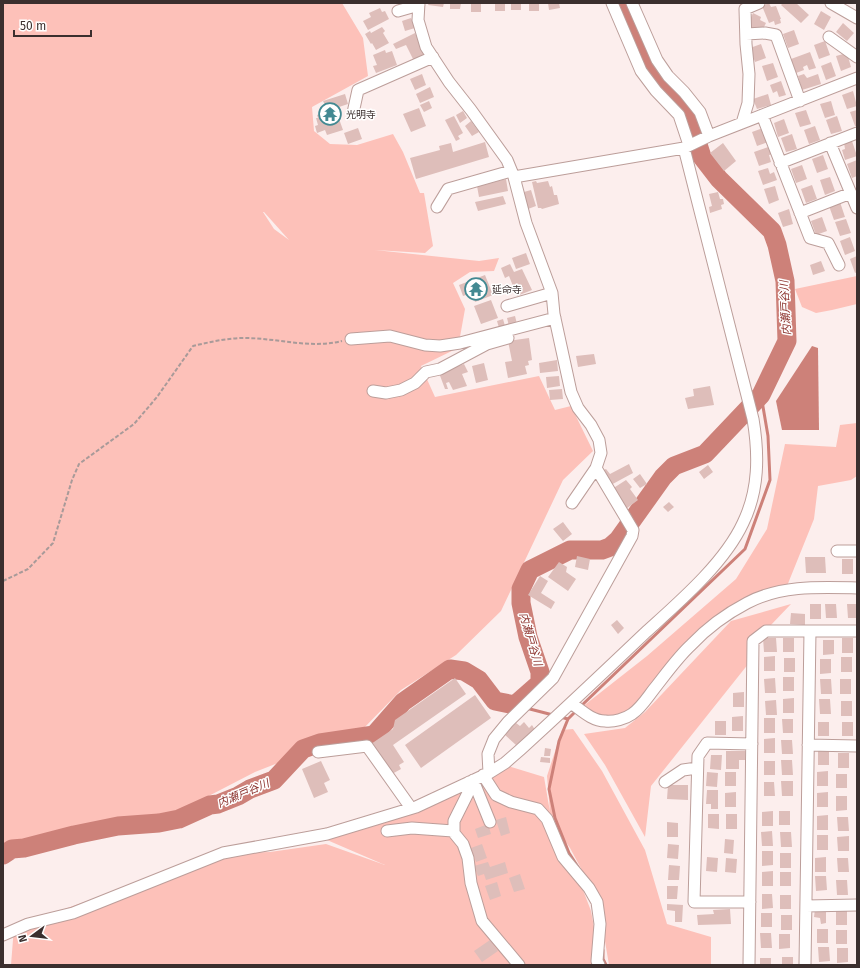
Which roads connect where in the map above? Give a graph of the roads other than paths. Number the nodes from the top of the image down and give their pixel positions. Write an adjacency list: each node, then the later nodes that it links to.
1 (612, 3): 21 (street)
2 (632, 3): 19 (street)
3 (759, 3): 6 (street)
4 (831, 3): 8 (street)
5 (419, 4): 7 (street); 11 (street)
6 (745, 6): 9 (street)
7 (398, 11)
8 (857, 18)
9 (746, 34): 14 (street); 17 (street)
10 (830, 37): 12 (street)
11 (433, 57): 15 (street); 23 (street)
12 (857, 57)
13 (857, 78): 14 (street)
14 (800, 101): 16 (street)
15 (353, 113)
16 (762, 115): 17 (street); 22 (street)
17 (742, 123): 19 (street)
18 (857, 133): 20 (street)
19 (706, 137): 21 (street)
20 (830, 143): 22 (street); 24 (street)
21 (686, 146): 23 (street); 41 (street)
22 (780, 163): 27 (street)
23 (512, 174): 25 (street); 29 (street)
24 (851, 193): 26 (street); 27 (street)
25 (437, 207)
26 (857, 208)
27 (800, 214): 28 (street)
28 (839, 265)
29 (552, 293): 30 (street); 31 (street)
30 (507, 306)
31 (556, 321): 32 (street); 33 (street); 34 (street)
32 (351, 339)
33 (373, 391)
34 (596, 468): 35 (street); 47 (street)
35 (572, 503)
36 (837, 551): 37 (street)
37 (857, 551)
38 (857, 588): 41 (street)
39 (810, 631): 40 (street); 42 (street); 43 (street)
40 (857, 631)
41 (573, 707): 47 (street)
42 (752, 744): 46 (street); 53 (street)
43 (808, 745): 44 (street); 55 (street)
44 (857, 746)
45 (318, 752): 49 (street)
46 (697, 768): 48 (street); 53 (street)
47 (478, 777): 49 (street); 50 (street); 52 (street); 58 (street)
48 (665, 782)
49 (411, 808): 56 (street)
50 (490, 822)
51 (387, 831): 52 (street)
52 (453, 831): 57 (street)
53 (750, 902): 59 (street)
54 (857, 905): 55 (street)
55 (806, 906): 60 (street)
56 (3, 935)
57 (519, 965)
58 (598, 965)
59 (749, 965)
60 (805, 965)

